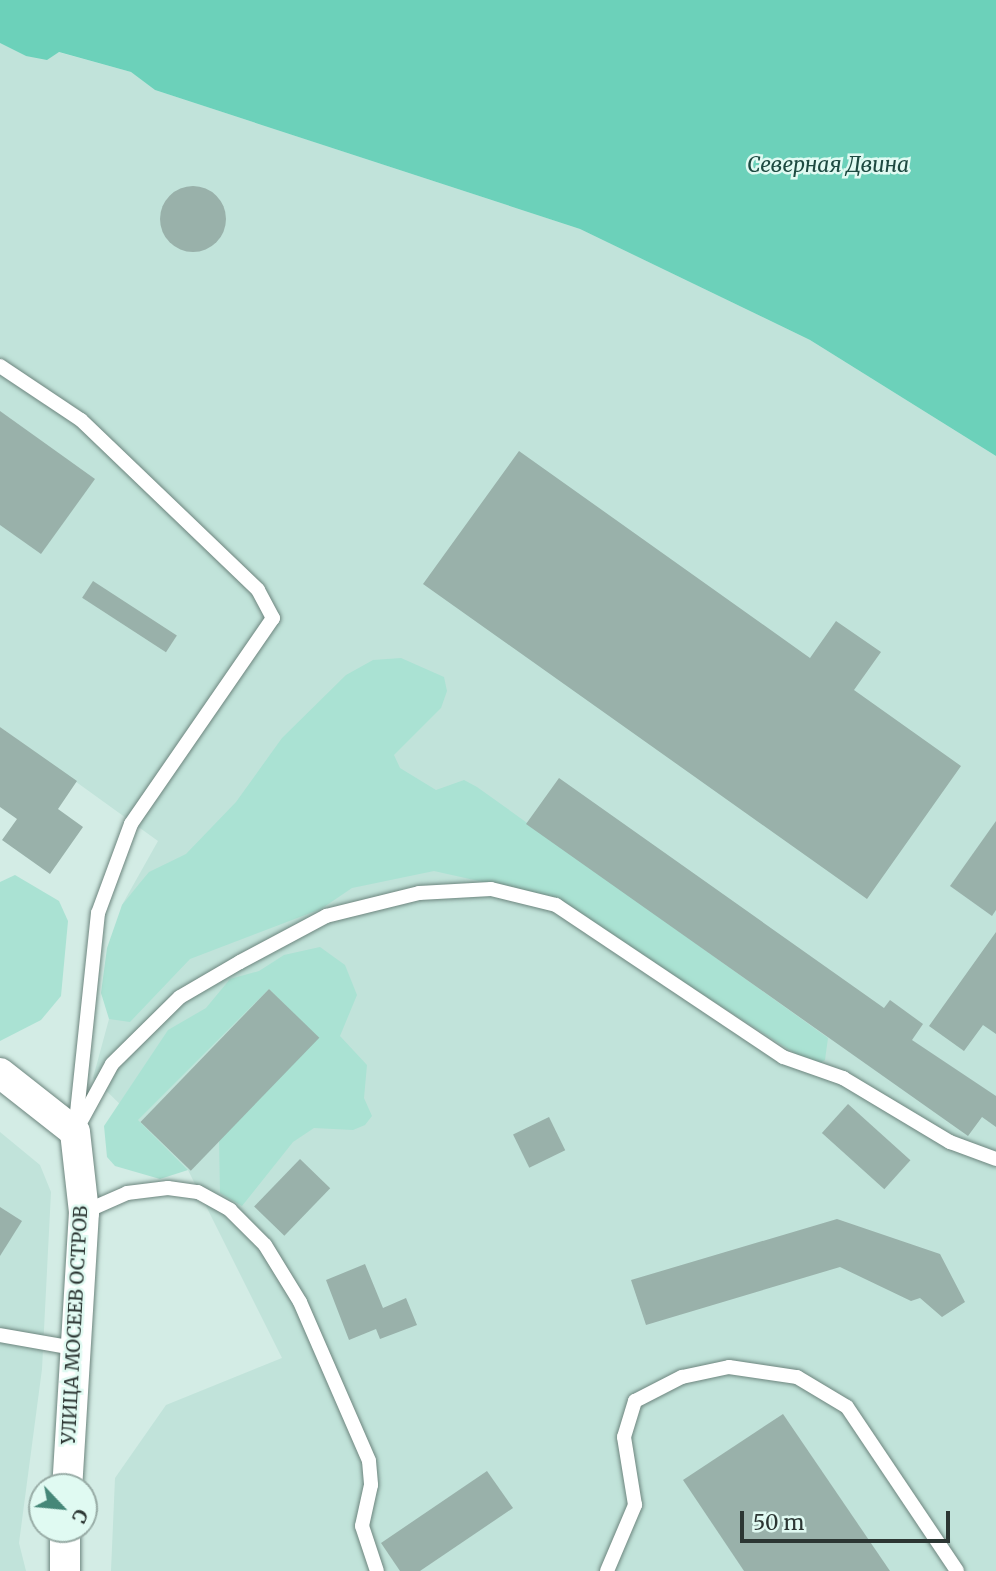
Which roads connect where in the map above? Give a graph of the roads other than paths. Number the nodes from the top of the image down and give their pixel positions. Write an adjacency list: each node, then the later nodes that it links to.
1 (0, 366): 3 (lane)
2 (0, 1073): 3 (street)
3 (75, 1132): 4 (lane); 5 (street, УЛИЦА МОСЕЕВ ОСТРОВ)
4 (996, 1159)
5 (84, 1212): 7 (street, УЛИЦА МОСЕЕВ ОСТРОВ); 11 (lane)
6 (0, 1335): 7 (lane)
7 (74, 1348): 8 (street, УЛИЦА МОСЕЕВ ОСТРОВ)
8 (68, 1473)
9 (65, 1543): 10 (street)
10 (65, 1571)
11 (377, 1571)
12 (607, 1571): 13 (lane)
13 (957, 1571)

